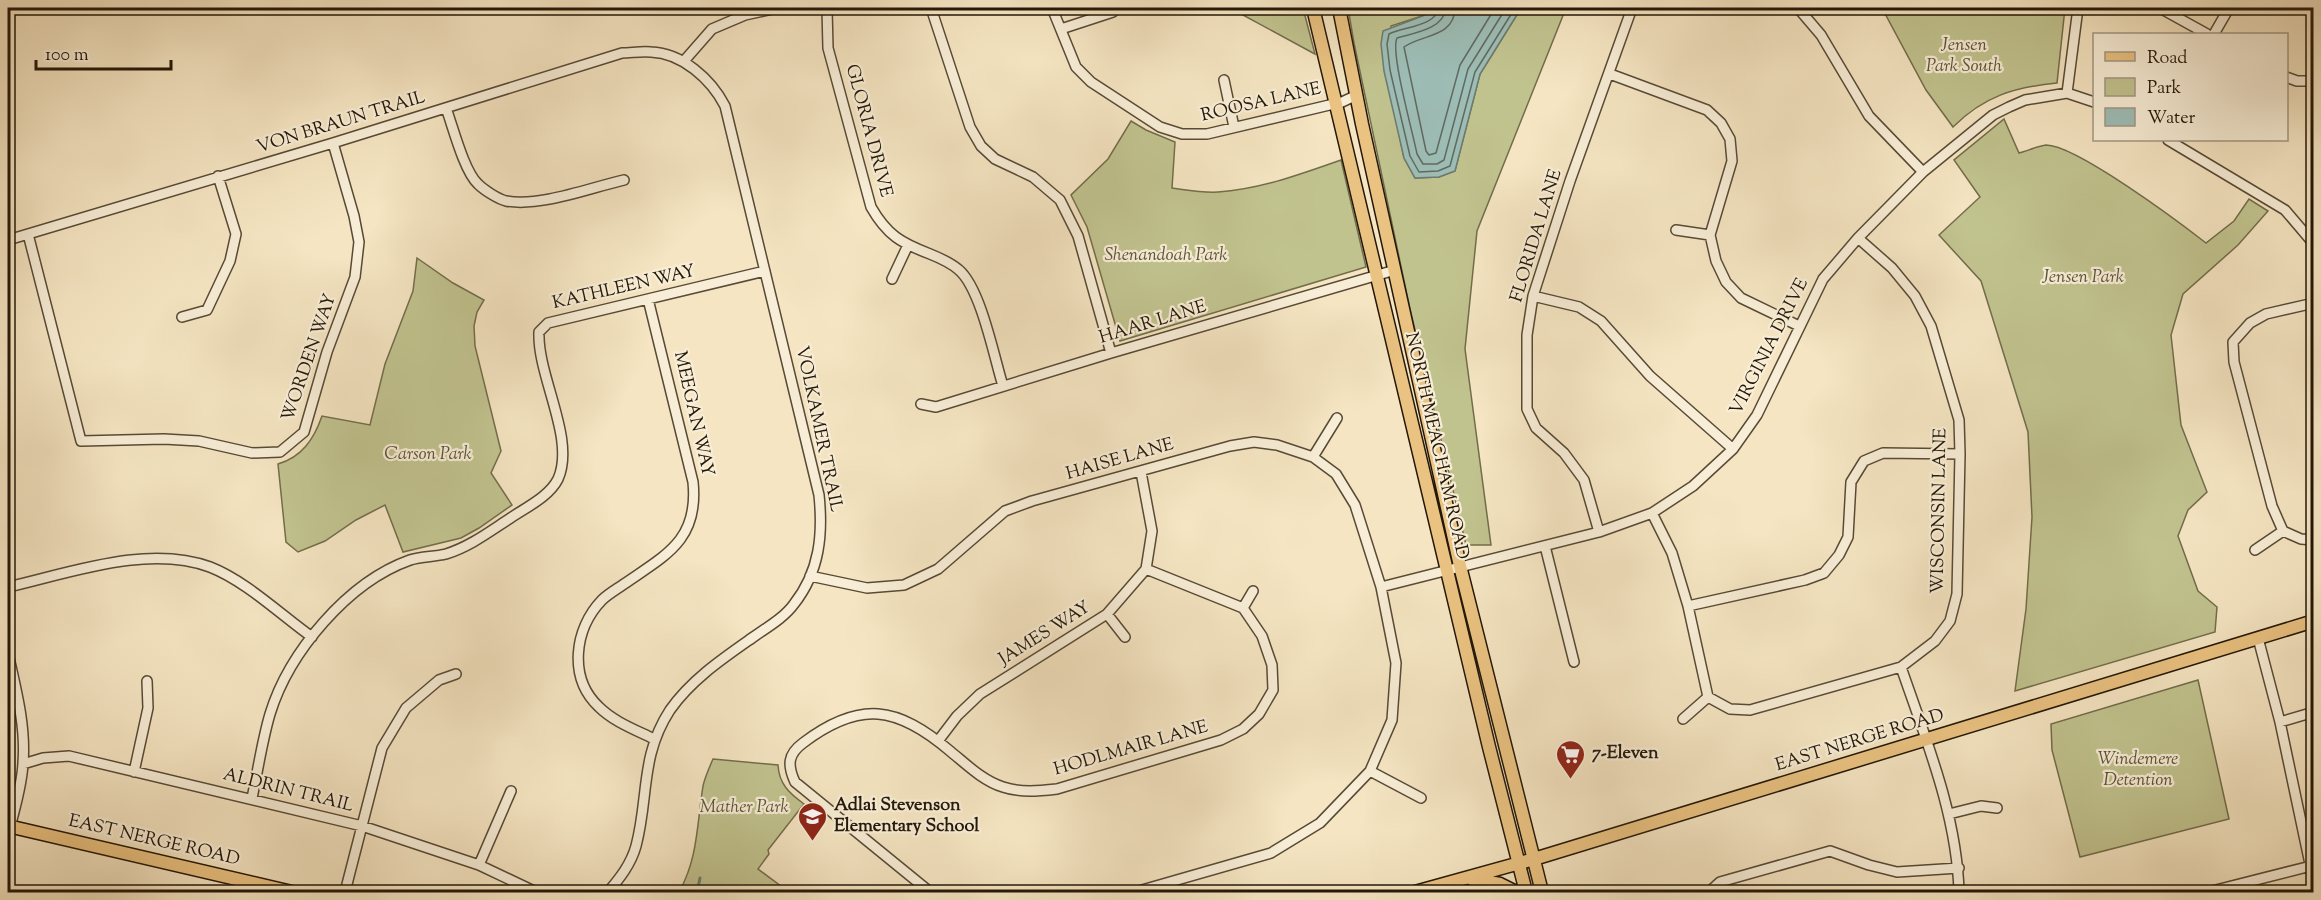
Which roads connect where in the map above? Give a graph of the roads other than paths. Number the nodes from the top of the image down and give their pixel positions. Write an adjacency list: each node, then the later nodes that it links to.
1 (777, 8): 17 (street)
2 (807, 8): 3 (street)
3 (830, 8): 39 (street, GLORIA DRIVE)
4 (931, 8): 49 (street)
5 (1052, 8): 14 (street, ROOSA LANE)
6 (1313, 8): 25 (main road, NORTH MEACHAM ROAD)
7 (1339, 8): 23 (main road, NORTH MEACHAM ROAD)
8 (1632, 8): 18 (street, FLORIDA LANE)
9 (1798, 8): 30 (street)
10 (2078, 8): 22 (street)
11 (2160, 8): 15 (street)
12 (2229, 8): 16 (street)
13 (1113, 12): 14 (street)
14 (1061, 28): 27 (street, ROOSA LANE)
15 (2205, 33)
16 (2215, 33)
17 (684, 62): 26 (street, VON BRAUN TRAIL); 41 (street, VOLKAMER TRAIL)
18 (1610, 74): 35 (street); 44 (street, FLORIDA LANE)
19 (2288, 78): 21 (street)
20 (1224, 80): 27 (street)
21 (2313, 81)
22 (2067, 93): 24 (street); 30 (street, VIRGINIA DRIVE)
23 (1357, 95): 25 (street, ROOSA LANE); 40 (main road, NORTH MEACHAM ROAD)
24 (2093, 102)
25 (1336, 103): 27 (street, ROOSA LANE); 42 (main road, NORTH MEACHAM ROAD)
26 (446, 108): 29 (street, VON BRAUN TRAIL); 32 (street)
27 (1234, 127)
28 (2170, 141): 38 (street)
29 (333, 143): 31 (street, VON BRAUN TRAIL); 34 (street, WORDEN WAY)
30 (1923, 172): 36 (street, VIRGINIA DRIVE)
31 (218, 176): 34 (street, VON BRAUN TRAIL); 47 (street)
32 (624, 180)
33 (1676, 230): 35 (street)
34 (28, 234): 37 (street, VON BRAUN TRAIL)
35 (1710, 235): 48 (street)
36 (1858, 238): 48 (street, VIRGINIA DRIVE); 54 (street, WISCONSIN LANE)
37 (8, 240)
38 (2313, 244)
39 (908, 245): 43 (street); 50 (street, GLORIA DRIVE)
40 (1395, 270): 42 (street, HAAR LANE); 63 (main road, NORTH MEACHAM ROAD)
41 (765, 271): 45 (street, KATHLEEN WAY); 66 (street, VOLKAMER TRAIL)
42 (1378, 275): 49 (street, HAAR LANE); 65 (main road, NORTH MEACHAM ROAD)
43 (892, 279)
44 (1533, 296): 53 (street); 59 (street, FLORIDA LANE)
45 (648, 299): 74 (street, KATHLEEN WAY); 86 (street, MEEGAN WAY)
46 (2313, 303): 58 (street)
47 (182, 317)
48 (1799, 326): 53 (street, VIRGINIA DRIVE)
49 (1111, 353): 50 (street, HAAR LANE)
50 (1003, 386): 51 (street, HAAR LANE)
51 (921, 404)
52 (1336, 418): 55 (street)
53 (1733, 449): 57 (street, VIRGINIA DRIVE)
54 (1960, 454): 70 (street); 79 (street, WISCONSIN LANE)
55 (1313, 457): 56 (street, HAISE LANE); 68 (street, HAISE LANE)
56 (1141, 472): 64 (street); 66 (street, HAISE LANE)
57 (1652, 513): 59 (street, VIRGINIA DRIVE); 70 (street)
58 (2283, 531): 60 (street); 62 (street)
59 (1599, 532): 61 (street, VIRGINIA DRIVE)
60 (2313, 540)
61 (1545, 546): 63 (street, VIRGINIA DRIVE); 78 (street)
62 (2254, 550)
63 (1460, 566): 65 (street, VIRGINIA DRIVE); 99 (main road, NORTH MEACHAM ROAD)
64 (1146, 569): 71 (street); 72 (street, JAMES WAY)
65 (1447, 570): 68 (street, VIRGINIA DRIVE); 100 (main road, NORTH MEACHAM ROAD)
66 (810, 576): 86 (street, VOLKAMER TRAIL)
67 (8, 587): 74 (street)
68 (1381, 587): 90 (street, HAISE LANE)
69 (1253, 591): 71 (street)
70 (1688, 606): 82 (street)
71 (1244, 608): 88 (street, HODLMAIR LANE)
72 (1107, 614): 75 (street); 88 (street, JAMES WAY)
73 (2313, 621): 76 (main road, EAST NERGE ROAD)
74 (312, 637): 93 (street, KATHLEEN WAY)
75 (1125, 637)
76 (2258, 638): 85 (street); 87 (main road, EAST NERGE ROAD)
77 (8, 653): 89 (street)
78 (1574, 662)
79 (1901, 667): 82 (street); 87 (street)
80 (456, 674): 97 (street)
81 (147, 681): 91 (street)
82 (1708, 697): 84 (street)
83 (2313, 712): 85 (street)
84 (1683, 719)
85 (2280, 722): 102 (street)
86 (654, 739): 109 (street, VOLKAMER TRAIL)
87 (1926, 740): 96 (street); 99 (main road, EAST NERGE ROAD)
88 (938, 741): 110 (street, HODLMAIR LANE)
89 (23, 764): 91 (street, ALDRIN TRAIL); 98 (street)
90 (1370, 771): 94 (street); 111 (street)
91 (134, 772): 93 (street, ALDRIN TRAIL)
92 (511, 791): 101 (street)
93 (252, 798): 97 (street, ALDRIN TRAIL)
94 (1422, 798)
95 (1997, 808): 96 (street)
96 (1949, 814): 103 (street)
97 (362, 826): 101 (street, ALDRIN TRAIL); 107 (street)
98 (8, 830): 106 (main road, EAST NERGE ROAD)
99 (1534, 859): 100 (main road, EAST NERGE ROAD); 115 (main road, NORTH MEACHAM ROAD)
100 (1520, 863): 104 (main road, EAST NERGE ROAD); 114 (main road, NORTH MEACHAM ROAD)
101 (479, 865): 108 (street, ALDRIN TRAIL)
102 (2311, 866): 105 (street); 118 (street)
103 (1959, 868): 116 (street); 117 (street)
104 (1467, 878): 112 (main road, EAST NERGE ROAD); 113 (main road)
105 (2313, 883)
106 (292, 892)
107 (345, 892)
108 (536, 892)
109 (608, 892)
110 (930, 892)
111 (1135, 892)
112 (1415, 892)
113 (1516, 892)
114 (1526, 892)
115 (1542, 892)
116 (1709, 892)
117 (1959, 892)
118 (2208, 892)

